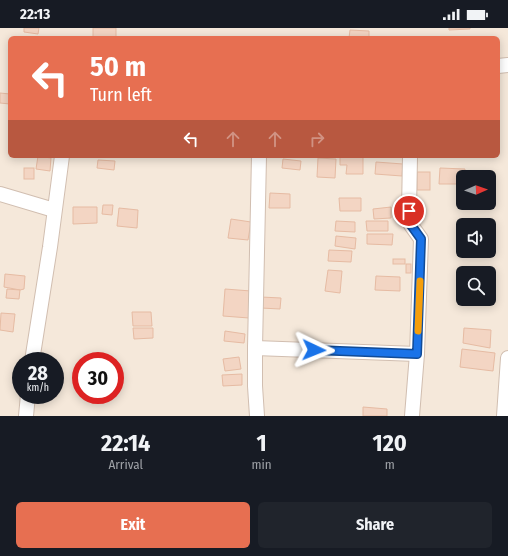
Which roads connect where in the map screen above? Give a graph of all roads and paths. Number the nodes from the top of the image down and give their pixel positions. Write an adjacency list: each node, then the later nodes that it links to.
1 (62, 158): 5 (street)
2 (259, 158): 6 (street)
3 (410, 158): 8 (street)
4 (0, 194): 5 (street)
5 (54, 210): 7 (street)
6 (255, 348): 8 (street); 12 (street)
7 (33, 352)
8 (417, 354): 13 (street)
9 (508, 358): 14 (street)
10 (27, 404): 11 (street)
11 (26, 416)
12 (257, 416)
13 (412, 416)
14 (504, 416)

